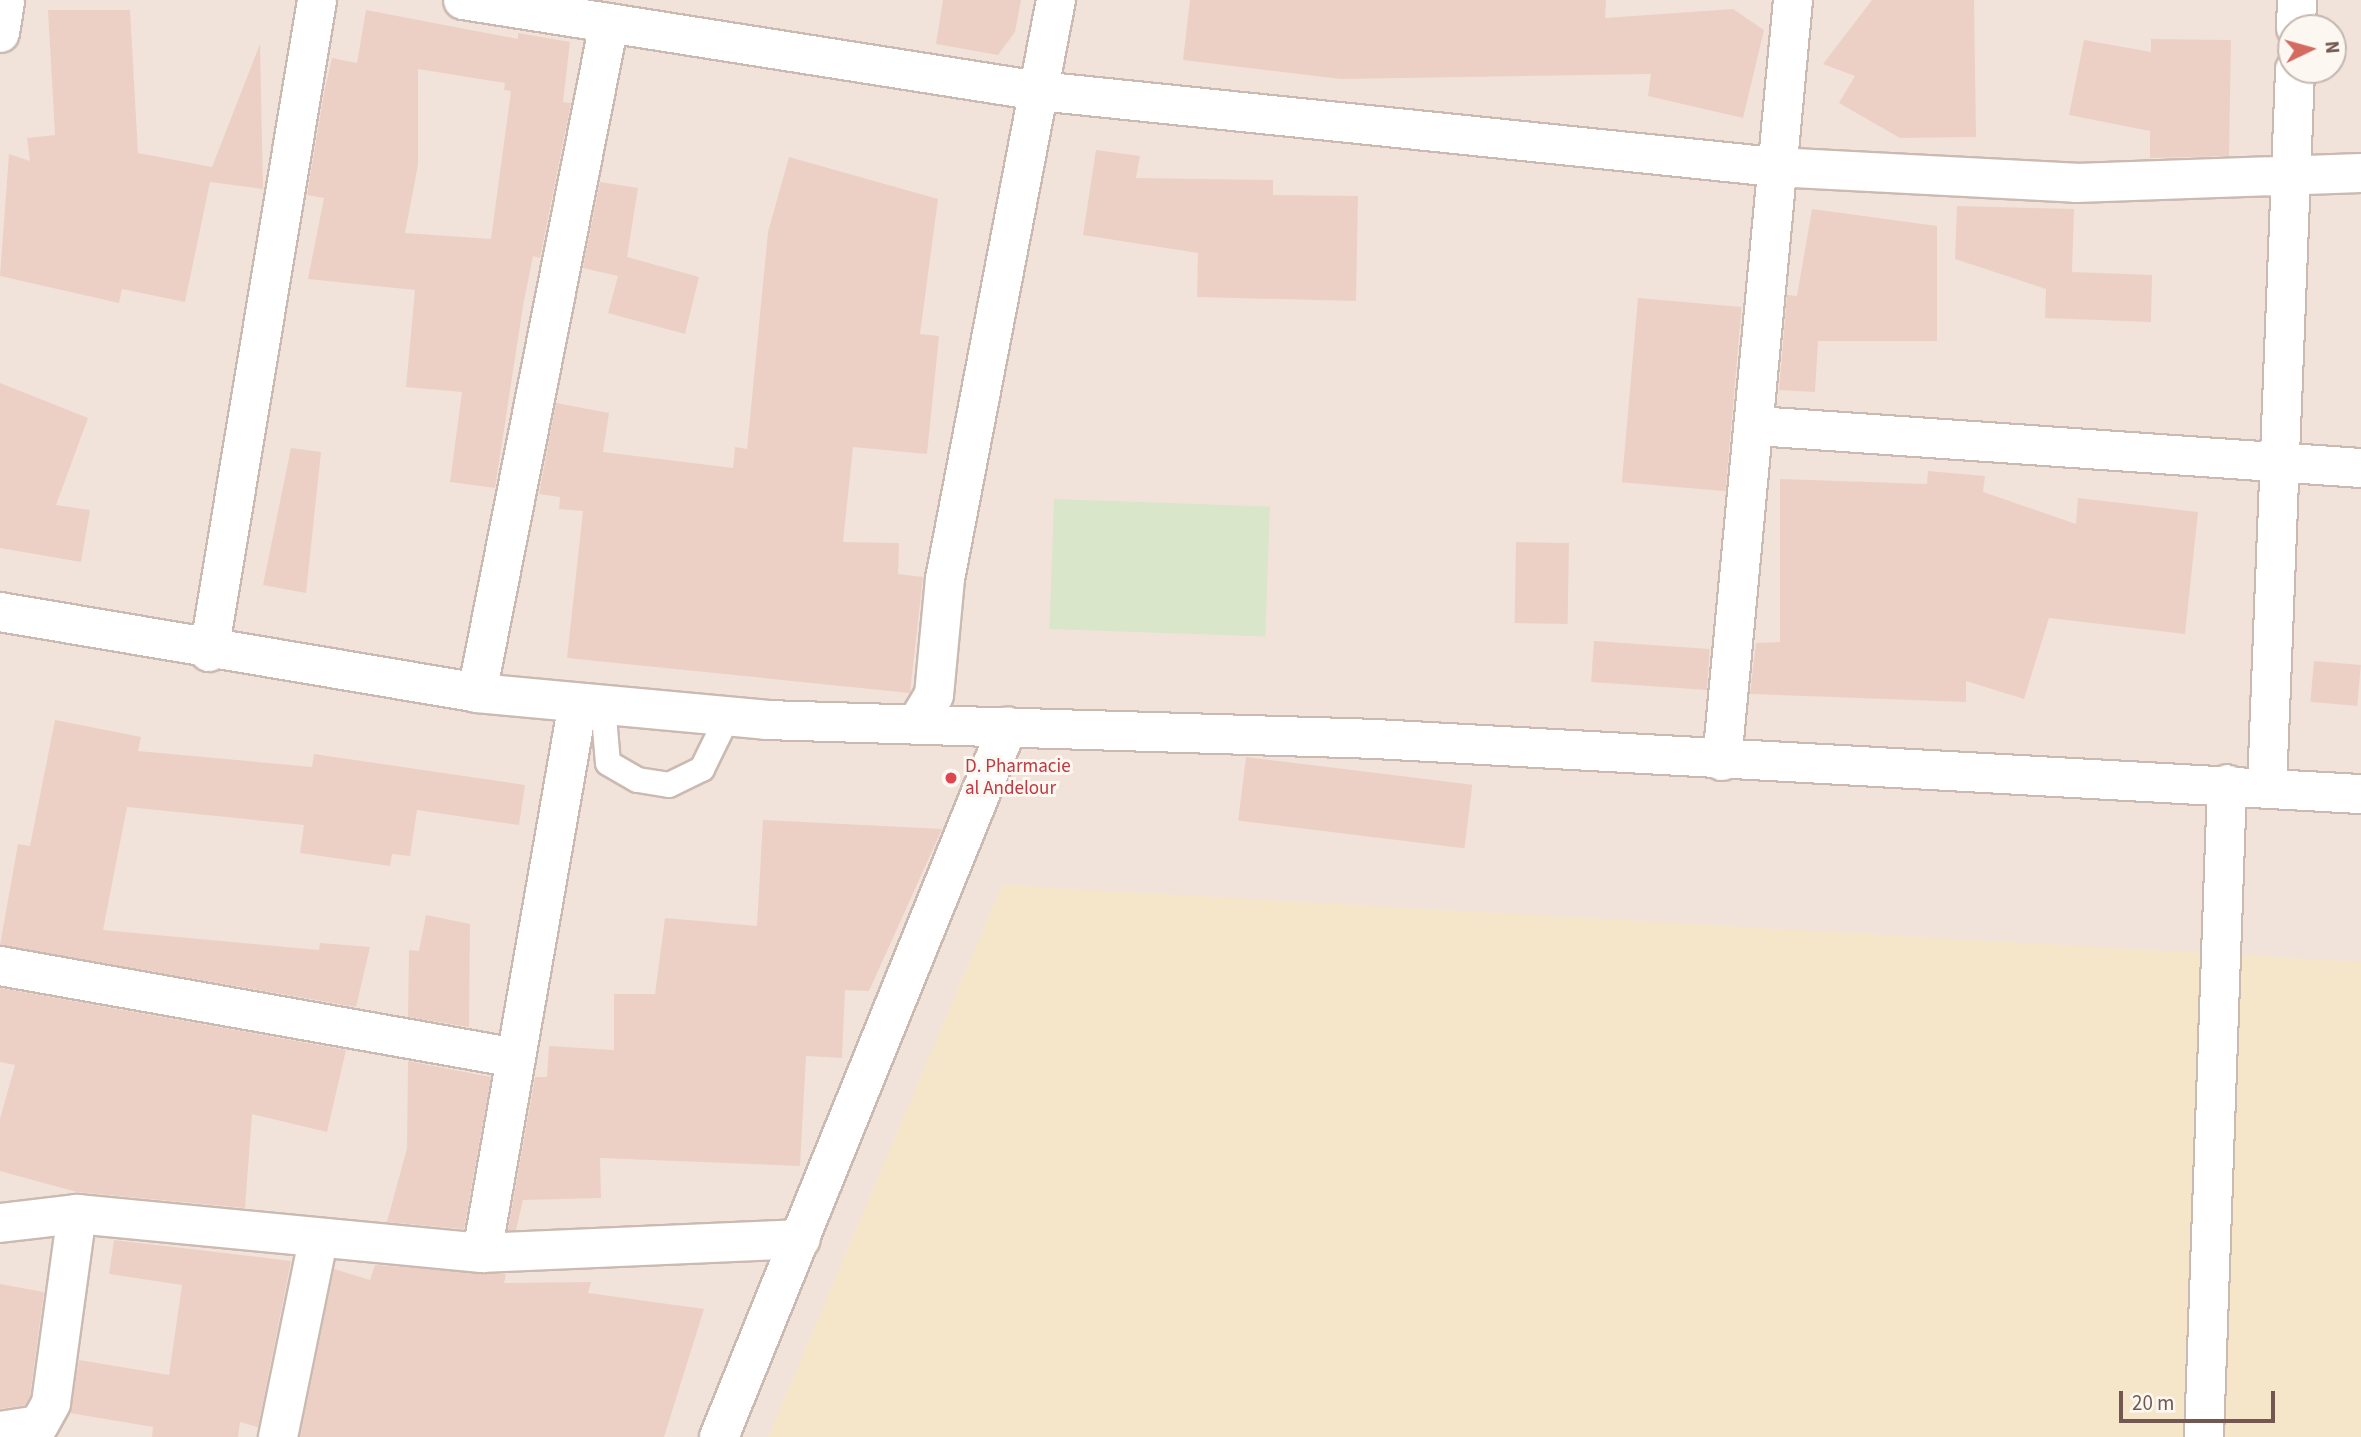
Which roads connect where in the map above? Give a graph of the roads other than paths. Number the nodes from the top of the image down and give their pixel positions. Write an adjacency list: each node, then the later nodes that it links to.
1 (5, 0): 7 (street)
2 (317, 0): 17 (street)
3 (463, 0): 6 (street)
4 (1056, 0): 9 (street)
5 (1793, 0): 10 (street)
6 (609, 23): 9 (street); 18 (street)
7 (0, 33)
8 (2295, 84): 12 (street)
9 (1039, 90): 10 (street); 21 (street)
10 (1775, 167): 12 (street); 13 (street)
11 (2361, 173): 12 (street)
12 (2292, 177): 14 (street)
13 (1757, 426): 14 (street); 23 (street)
14 (2280, 464): 15 (street); 25 (street)
15 (2361, 468)
16 (0, 612): 17 (street)
17 (209, 652): 18 (street)
18 (477, 693): 19 (street)
19 (590, 704): 20 (street); 20 (lane); 28 (street)
20 (728, 716): 21 (street)
21 (917, 723): 22 (street)
22 (1008, 726): 23 (street); 31 (street)
23 (1722, 761): 24 (street)
24 (2227, 783): 25 (street); 37 (street)
25 (2267, 787): 26 (street)
26 (2361, 794)
27 (0, 967): 28 (street)
28 (516, 1058): 33 (street)
29 (77, 1214): 30 (street); 32 (street); 34 (street)
30 (0, 1223)
31 (801, 1239): 33 (street); 36 (street)
32 (318, 1240): 33 (street); 35 (street)
33 (482, 1253)
34 (0, 1431)
35 (278, 1437)
36 (719, 1437)
37 (2204, 1437)

